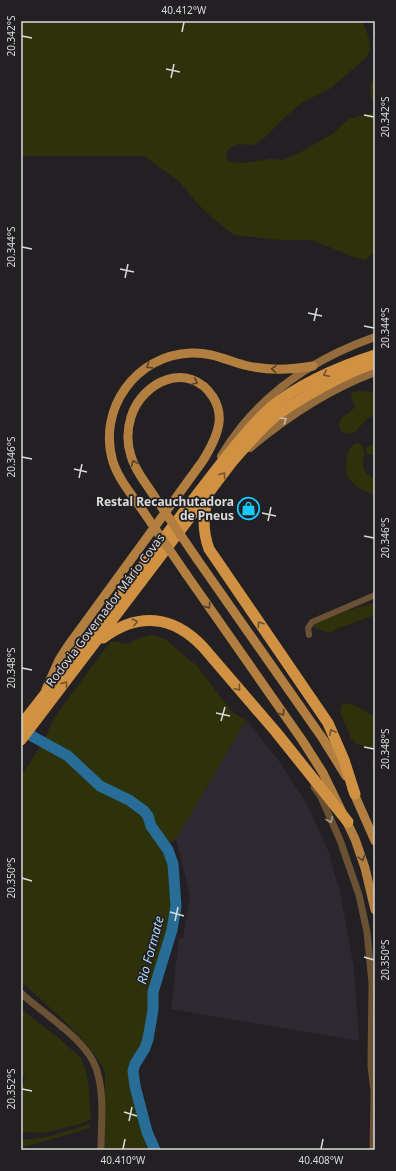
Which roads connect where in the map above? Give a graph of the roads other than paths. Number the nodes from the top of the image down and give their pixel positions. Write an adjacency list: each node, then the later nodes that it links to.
1 (375, 337): 4 (main road)
2 (375, 355): 7 (highway, Rodovia Governador Mário Covas, one-way to 7)
3 (375, 363): 6 (highway, Rodovia Governador Mário Covas)
4 (313, 366): 7 (main road); 18 (main road, one-way to 18, bridge)
5 (375, 372): 6 (main road, one-way to 5)
6 (232, 462): 8 (highway, Rodovia Governador Mário Covas, one-way to 6)
7 (212, 474): 12 (highway, Rodovia Governador Mário Covas)
8 (214, 488): 11 (highway, Rodovia Governador Mário Covas); 17 (highway, one-way to 8)
9 (375, 595): 10 (street)
10 (309, 635)
11 (91, 649): 13 (highway, Rodovia Governador Mário Covas, one-way to 11); 16 (highway, one-way to 16)
12 (43, 697): 13 (highway, Rodovia Governador Mário Covas); 17 (main road, one-way to 12, bridge)
13 (37, 712): 14 (highway, Rodovia Governador Mário Covas); 15 (highway, Rodovia Governador Mário Covas)
14 (21, 725)
15 (21, 740)
16 (299, 761): 18 (highway); 23 (street, one-way to 23)
17 (355, 794): 19 (main road)
18 (348, 822): 20 (main road, one-way to 20)
19 (375, 841)
20 (375, 910)
21 (21, 993): 22 (street)
22 (101, 1150)
23 (373, 1150)

